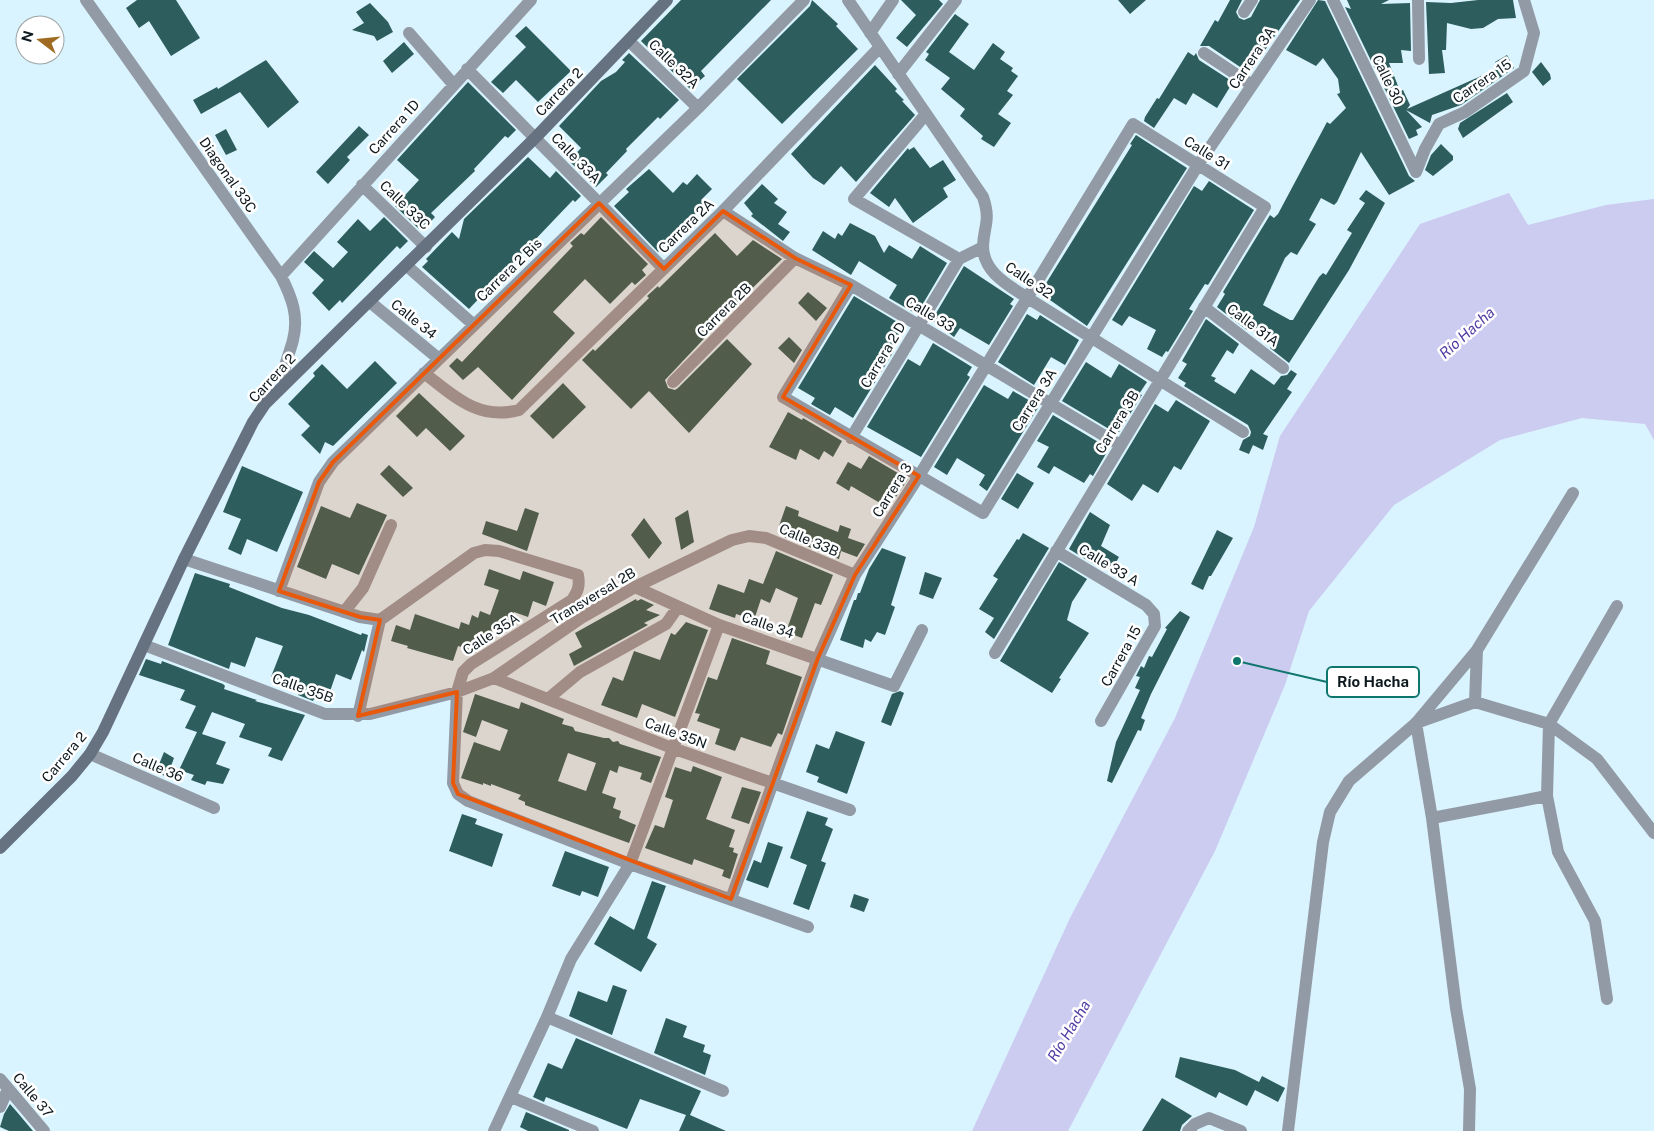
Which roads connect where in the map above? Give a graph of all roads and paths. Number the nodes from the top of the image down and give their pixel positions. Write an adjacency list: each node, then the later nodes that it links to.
1 (86, 0): 40 (street, Diagonal 33C)
2 (531, 0): 20 (street, Carrera 1D)
3 (667, 0): 16 (street, Carrera 2)
4 (804, 0): 24 (street, Carrera 2 Bis)
5 (848, 0): 14 (street, Calle 32)
6 (893, 0): 14 (street)
7 (956, 0): 21 (street)
8 (1252, 0): 13 (street)
9 (1310, 0): 23 (street, Carrera 3A)
10 (1333, 0): 29 (street, Calle 30)
11 (1420, 0): 19 (street)
12 (1524, 0): 29 (street, Carrera 15)
13 (1244, 12)
14 (870, 32): 17 (street, Calle 32)
15 (409, 33): 22 (street)
16 (629, 42): 24 (street, Calle 32A); 27 (street, Carrera 2)
17 (880, 47): 21 (street, Calle 32); 33 (street, Carrera 2A)
18 (1204, 53): 23 (street)
19 (1419, 59)
20 (467, 69): 22 (street, Carrera 1D); 27 (street, Calle 33A)
21 (898, 74): 25 (street, Calle 32)
22 (453, 84): 30 (street, Carrera 1D)
23 (1252, 85): 28 (street, Carrera 3A)
24 (698, 108): 31 (street, Carrera 2 Bis)
25 (926, 114): 35 (street, Calle 32); 37 (street)
26 (1133, 124): 28 (street, Calle 31); 42 (street, Carrera 3)
27 (536, 137): 31 (street, Calle 33A); 34 (street, Carrera 2)
28 (1198, 165): 32 (street, Calle 31); 47 (street, Carrera 3A)
29 (1416, 172)
30 (362, 185): 34 (street, Calle 33C); 40 (street, Carrera 1D)
31 (599, 203): 39 (street, Calle 33A); 46 (street, Carrera 2 Bis)
32 (1264, 207): 44 (street, Carrera 3B)
33 (723, 211): 36 (street, Calle 33); 39 (street, Carrera 2A)
34 (426, 247): 38 (street, Carrera 2)
35 (983, 247): 37 (street); 42 (street, Calle 32)
36 (795, 258): 41 (street, Calle 33); 53 (street, Carrera 2B)
37 (959, 259): 45 (street, Carrera 2 D)
38 (407, 266): 43 (street, Carrera 2); 46 (street)
39 (664, 269): 51 (street, Carrera 2A)
40 (281, 276): 54 (street, Diagonal 33C)
41 (850, 285): 45 (street, Calle 33); 57 (street, Carrera 3A)
42 (1026, 297): 47 (street, Calle 32); 49 (street, Carrera 3)
43 (370, 302): 48 (street, Calle 34); 54 (street, Carrera 2)
44 (1204, 307): 50 (street, Calle 31A); 52 (street, Carrera 3B)
45 (919, 324): 49 (street, Calle 33); 57 (street, Carrera 2 D)
46 (474, 325): 48 (street, Carrera 2 Bis)
47 (1092, 337): 52 (street, Calle 32); 55 (street, Carrera 3A)
48 (439, 359): 51 (street, Carrera 2 Bis)
49 (986, 365): 55 (street, Calle 33); 59 (street, Carrera 3)
50 (1283, 368)
51 (424, 373): 67 (street, Carrera 2 Bis)
52 (1160, 380): 56 (street, Calle 32); 58 (street, Carrera 3B)
53 (674, 382)
54 (285, 383): 64 (street, Carrera 2)
55 (1049, 404): 58 (street, Calle 33); 59 (street, Carrera 3A)
56 (1243, 432)
57 (851, 438): 59 (street, Carrera 3A)
58 (1120, 446): 63 (street, Carrera 3B)
59 (919, 476): 65 (street, Carrera 3)
60 (1573, 493): 76 (street)
61 (391, 526): 71 (street)
62 (749, 536): 65 (street, Calle 33B); 66 (street, Transversal 2B)
63 (1056, 551): 68 (street, Calle 33 A); 77 (street, Carrera 3B)
64 (184, 559): 67 (street); 75 (street, Carrera 2)
65 (855, 575): 78 (street, Carrera 3)
66 (635, 588): 70 (street, Calle 34); 79 (street, Transversal 2B)
67 (280, 591): 71 (street)
68 (1146, 605): 84 (street, Carrera 15)
69 (1616, 606): 86 (street)
70 (678, 607): 73 (street, Calle 34); 81 (street)
71 (344, 612): 72 (street)
72 (380, 620): 80 (street, Calle 35A); 83 (street)
73 (719, 625): 78 (street, Calle 34); 87 (street)
74 (922, 630): 78 (street, Calle 34)
75 (144, 646): 83 (street, Calle 35B); 88 (street, Carrera 2)
76 (1477, 650): 82 (street); 85 (street)
77 (995, 653)
78 (818, 658): 89 (street, Carrera 3)
79 (494, 678): 80 (street, Transversal 2B); 81 (street, Calle 35N)
80 (457, 692): 83 (street, Calle 35B); 96 (street, Calle 35A)
81 (549, 698): 87 (street, Calle 35N)
82 (1475, 702): 85 (street); 86 (street)
83 (358, 716)
84 (1101, 721)
85 (1416, 723): 93 (street); 110 (street)
86 (1549, 724): 90 (street); 94 (street)
87 (672, 748): 89 (street, Calle 35N); 96 (street)
88 (90, 754): 91 (street, Calle 36); 95 (street, Carrera 2)
89 (772, 783): 92 (street, Calle 35N); 97 (street, Carrera 3)
90 (1547, 796): 93 (street); 99 (street)
91 (214, 808)
92 (850, 810)
93 (1432, 818): 111 (street)
94 (1654, 833)
95 (0, 848)
96 (630, 864): 97 (street, Calle 35A); 100 (street)
97 (731, 899): 98 (street, Calle 35A)
98 (808, 927)
99 (1607, 999)
100 (547, 1017): 102 (street); 103 (street)
101 (4, 1084): 104 (street); 105 (street, Calle 37)
102 (723, 1091)
103 (511, 1097): 106 (street); 107 (street)
104 (0, 1107)
105 (44, 1131)
106 (494, 1131)
107 (593, 1131)
108 (1188, 1131): 109 (street)
109 (1242, 1131)
110 (1288, 1131)
111 (1469, 1131)

